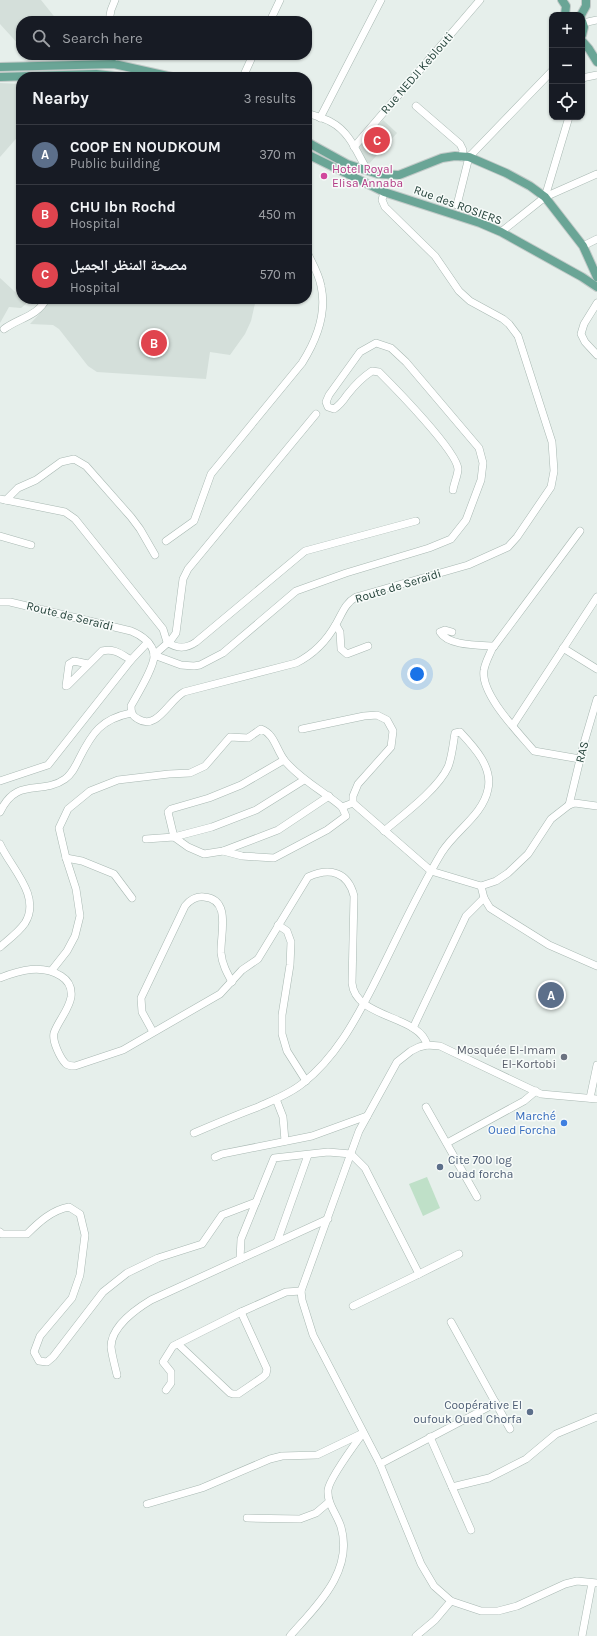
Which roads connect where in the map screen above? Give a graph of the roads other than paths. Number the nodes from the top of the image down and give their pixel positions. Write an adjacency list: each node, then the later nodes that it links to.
1 (115, 0): 9 (street)
2 (280, 0): 10 (street)
3 (381, 0): 28 (street)
4 (480, 0): 31 (street, Rue NEDJI Keblouti)
5 (562, 0): 7 (main road)
6 (586, 0): 8 (main road)
7 (565, 12)
8 (583, 12)
9 (110, 16)
10 (272, 16)
11 (597, 20): 12 (street)
12 (585, 22)
13 (585, 44): 16 (main road)
14 (114, 60): 17 (street)
15 (251, 60): 20 (street)
16 (597, 62)
17 (114, 64): 18 (main road); 19 (main road)
18 (0, 67)
19 (150, 72)
20 (245, 72)
21 (549, 74): 33 (street)
22 (597, 75): 25 (street)
23 (16, 76): 24 (main road)
24 (0, 77)
25 (585, 77)
26 (416, 106): 33 (street)
27 (312, 114): 28 (street)
28 (320, 118): 31 (street)
29 (568, 120): 37 (street)
30 (312, 145): 34 (main road)
31 (354, 147): 34 (street)
32 (312, 156): 36 (main road, Rue des ROSIERS)
33 (466, 157): 34 (main road); 37 (main road); 38 (street)
34 (366, 170)
35 (597, 174): 37 (street)
36 (384, 192): 39 (main road, Rue des ROSIERS); 60 (street, Route de Seraïdi)
37 (545, 197): 39 (street); 41 (main road)
38 (457, 205)
39 (501, 232): 44 (main road, Rue des ROSIERS)
40 (597, 239): 41 (street)
41 (583, 246): 43 (main road)
42 (312, 263): 55 (street)
43 (597, 277)
44 (597, 287)
45 (597, 303): 48 (street)
46 (43, 304): 47 (street)
47 (4, 329)
48 (597, 355)
49 (316, 414): 63 (street)
50 (453, 490): 67 (street)
51 (3, 499): 57 (street); 63 (street)
52 (416, 522): 63 (street)
53 (580, 532): 65 (street)
54 (0, 536): 56 (street)
55 (166, 541)
56 (32, 546)
57 (156, 554)
58 (597, 597): 66 (street)
59 (0, 602): 62 (street, Route de Seraïdi)
60 (336, 625): 64 (street); 72 (street, Route de Seraïdi)
61 (452, 632): 65 (street)
62 (148, 642): 67 (street); 68 (street)
63 (167, 642): 67 (street)
64 (368, 646)
65 (494, 646): 73 (street)
66 (564, 648): 70 (street); 73 (street)
67 (154, 655): 72 (street)
68 (131, 660): 69 (street); 78 (street)
69 (88, 664)
70 (597, 669)
71 (597, 699): 75 (street, RAS)
72 (131, 713): 84 (street)
73 (513, 725): 75 (street)
74 (302, 729): 80 (street)
75 (580, 759): 81 (street, RAS)
76 (284, 760): 77 (street); 86 (street); 90 (street)
77 (304, 780): 79 (street); 86 (street)
78 (0, 781)
79 (329, 796): 83 (street); 89 (street)
80 (353, 804): 83 (street); 85 (street)
81 (569, 805): 82 (street); 92 (street)
82 (597, 806)
83 (342, 807): 89 (street)
84 (0, 812)
85 (384, 831): 91 (street); 91 (street)
86 (174, 837): 87 (street); 89 (street)
87 (146, 839)
88 (0, 844): 96 (street)
89 (223, 851)
90 (66, 858): 93 (street); 98 (street)
91 (431, 871): 92 (street); 101 (street)
92 (481, 886): 94 (street)
93 (132, 898)
94 (484, 898): 97 (street); 102 (street)
95 (278, 925): 100 (street); 101 (street); 106 (street)
96 (0, 947)
97 (597, 966)
98 (52, 970): 99 (street); 103 (street)
99 (0, 978)
100 (232, 982): 103 (street); 103 (street)
101 (364, 1004): 102 (street); 106 (street)
102 (413, 1028): 104 (street)
103 (153, 1032)
104 (427, 1045): 107 (street); 111 (street)
105 (597, 1065): 108 (street)
106 (306, 1081): 109 (street)
107 (536, 1091): 108 (street); 114 (street)
108 (594, 1098)
109 (276, 1099): 112 (street); 113 (street)
110 (426, 1107): 114 (street)
111 (367, 1116): 113 (street); 115 (street)
112 (194, 1133)
113 (285, 1141): 117 (street)
114 (447, 1143): 118 (street)
115 (351, 1154): 116 (street); 120 (street); 125 (street)
116 (308, 1155): 119 (street); 122 (street)
117 (215, 1158)
118 (477, 1197)
119 (256, 1202): 121 (street); 124 (street)
120 (328, 1219): 122 (street); 126 (street)
121 (0, 1232)
122 (277, 1242): 124 (street)
123 (459, 1254): 125 (street)
124 (240, 1259): 131 (street)
125 (419, 1274): 127 (street)
126 (301, 1291): 128 (street); 136 (street)
127 (353, 1306)
128 (241, 1312): 130 (street); 130 (street)
129 (451, 1322): 133 (street)
130 (178, 1344): 132 (street)
131 (117, 1375)
132 (166, 1390)
133 (496, 1403): 135 (street); 137 (street)
134 (597, 1417): 139 (street)
135 (510, 1429)
136 (363, 1433): 138 (street); 140 (street); 141 (street)
137 (430, 1437): 138 (street); 139 (street)
138 (380, 1464): 145 (street)
139 (452, 1487): 143 (street)
140 (329, 1502): 142 (street); 146 (street)
141 (147, 1504)
142 (247, 1518)
143 (471, 1530)
144 (594, 1583): 145 (street); 148 (street)
145 (451, 1601): 147 (street)
146 (290, 1636)
147 (416, 1636)
148 (582, 1636)

